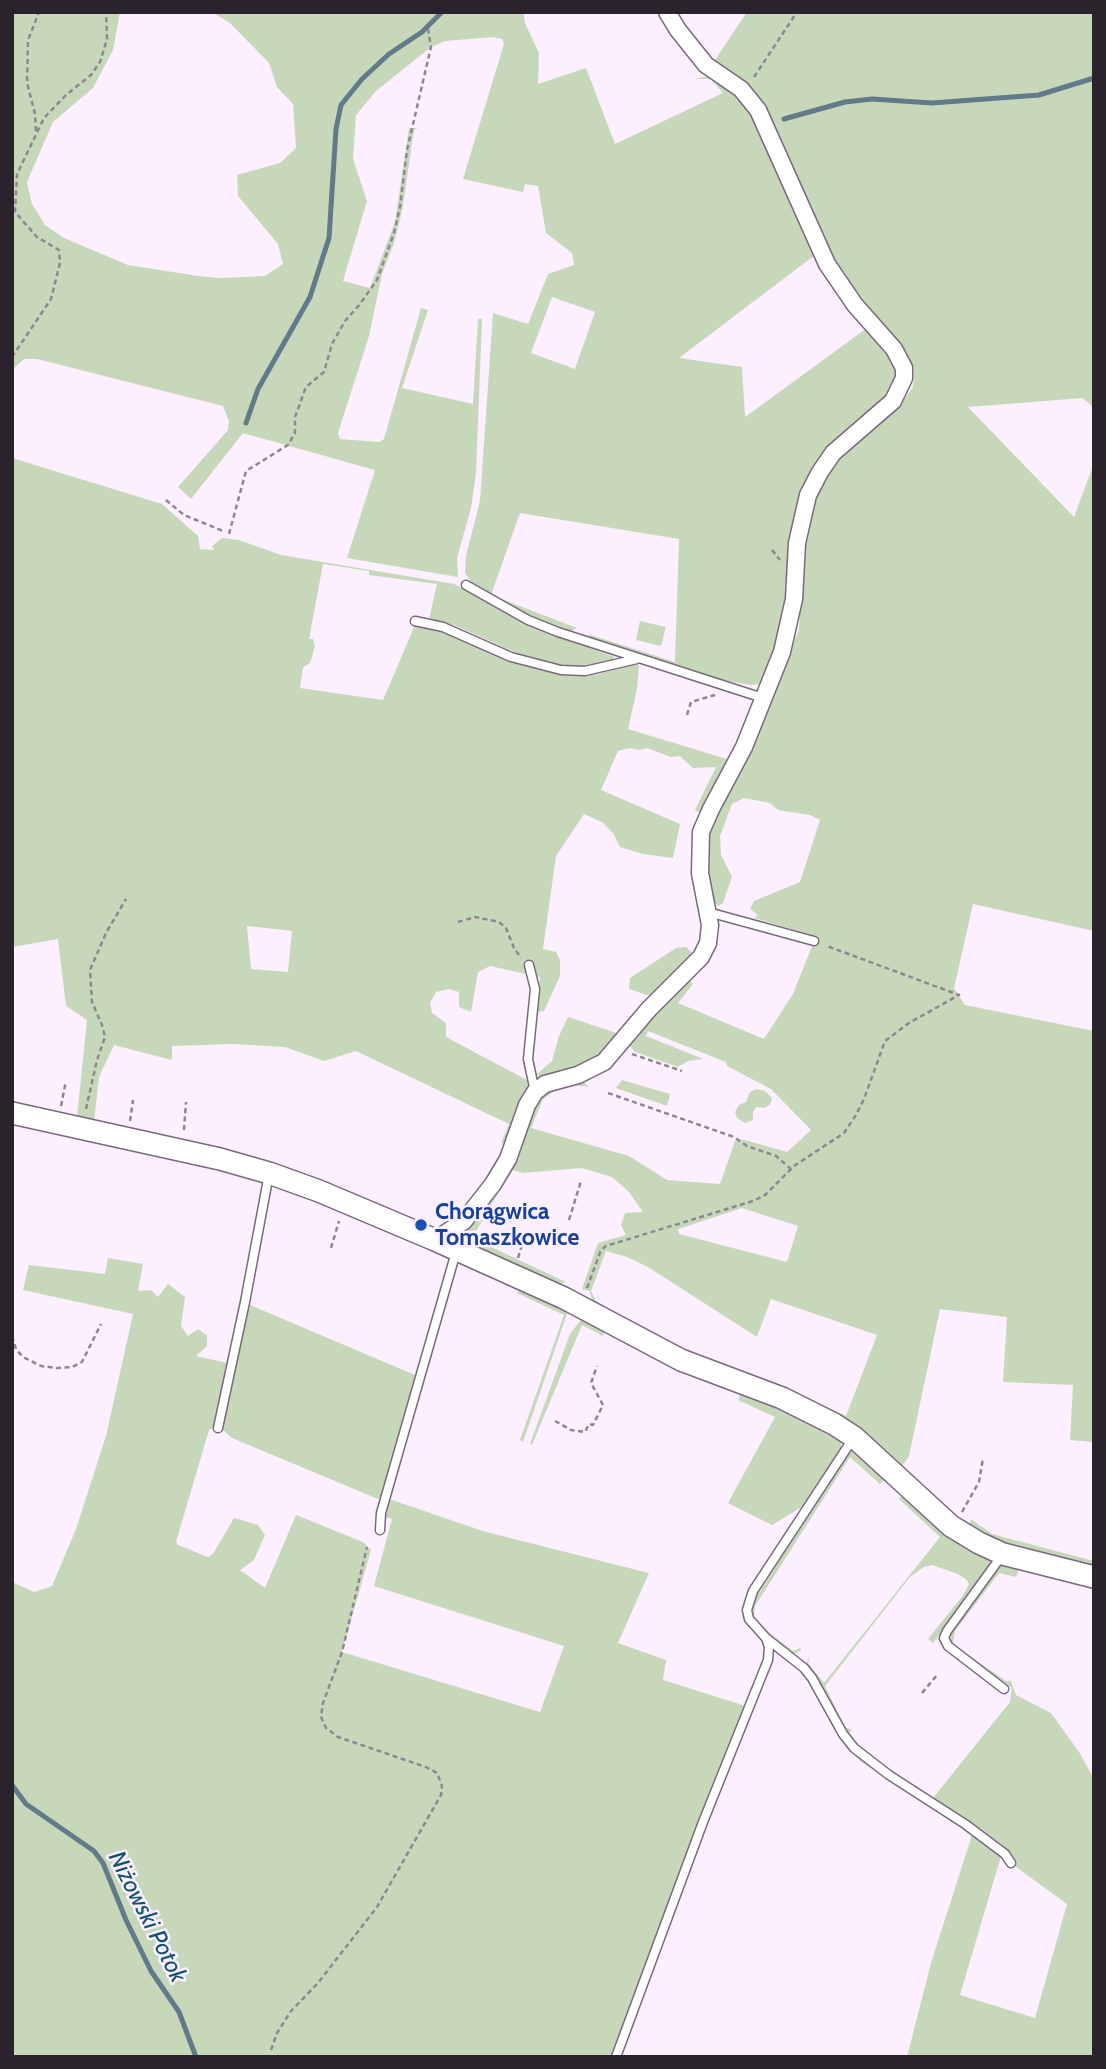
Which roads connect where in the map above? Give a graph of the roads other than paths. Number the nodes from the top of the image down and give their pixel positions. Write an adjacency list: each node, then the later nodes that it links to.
1 (667, 12): 5 (street)
2 (466, 585): 4 (lane)
3 (415, 621): 4 (lane)
4 (637, 659): 5 (lane)
5 (763, 698): 6 (street)
6 (708, 912): 7 (lane); 9 (street)
7 (814, 942)
8 (529, 965): 9 (lane)
9 (536, 1092): 12 (street)
10 (12, 1113): 11 (street)
11 (269, 1173): 12 (street); 14 (lane)
12 (435, 1240): 13 (street)
13 (457, 1249): 15 (street); 16 (lane)
14 (218, 1428)
15 (854, 1437): 17 (street); 19 (lane)
16 (380, 1530)
17 (1003, 1554): 18 (street); 20 (lane)
18 (1094, 1577)
19 (766, 1638): 21 (lane); 22 (lane)
20 (1004, 1689)
21 (1011, 1863)
22 (616, 2057)

